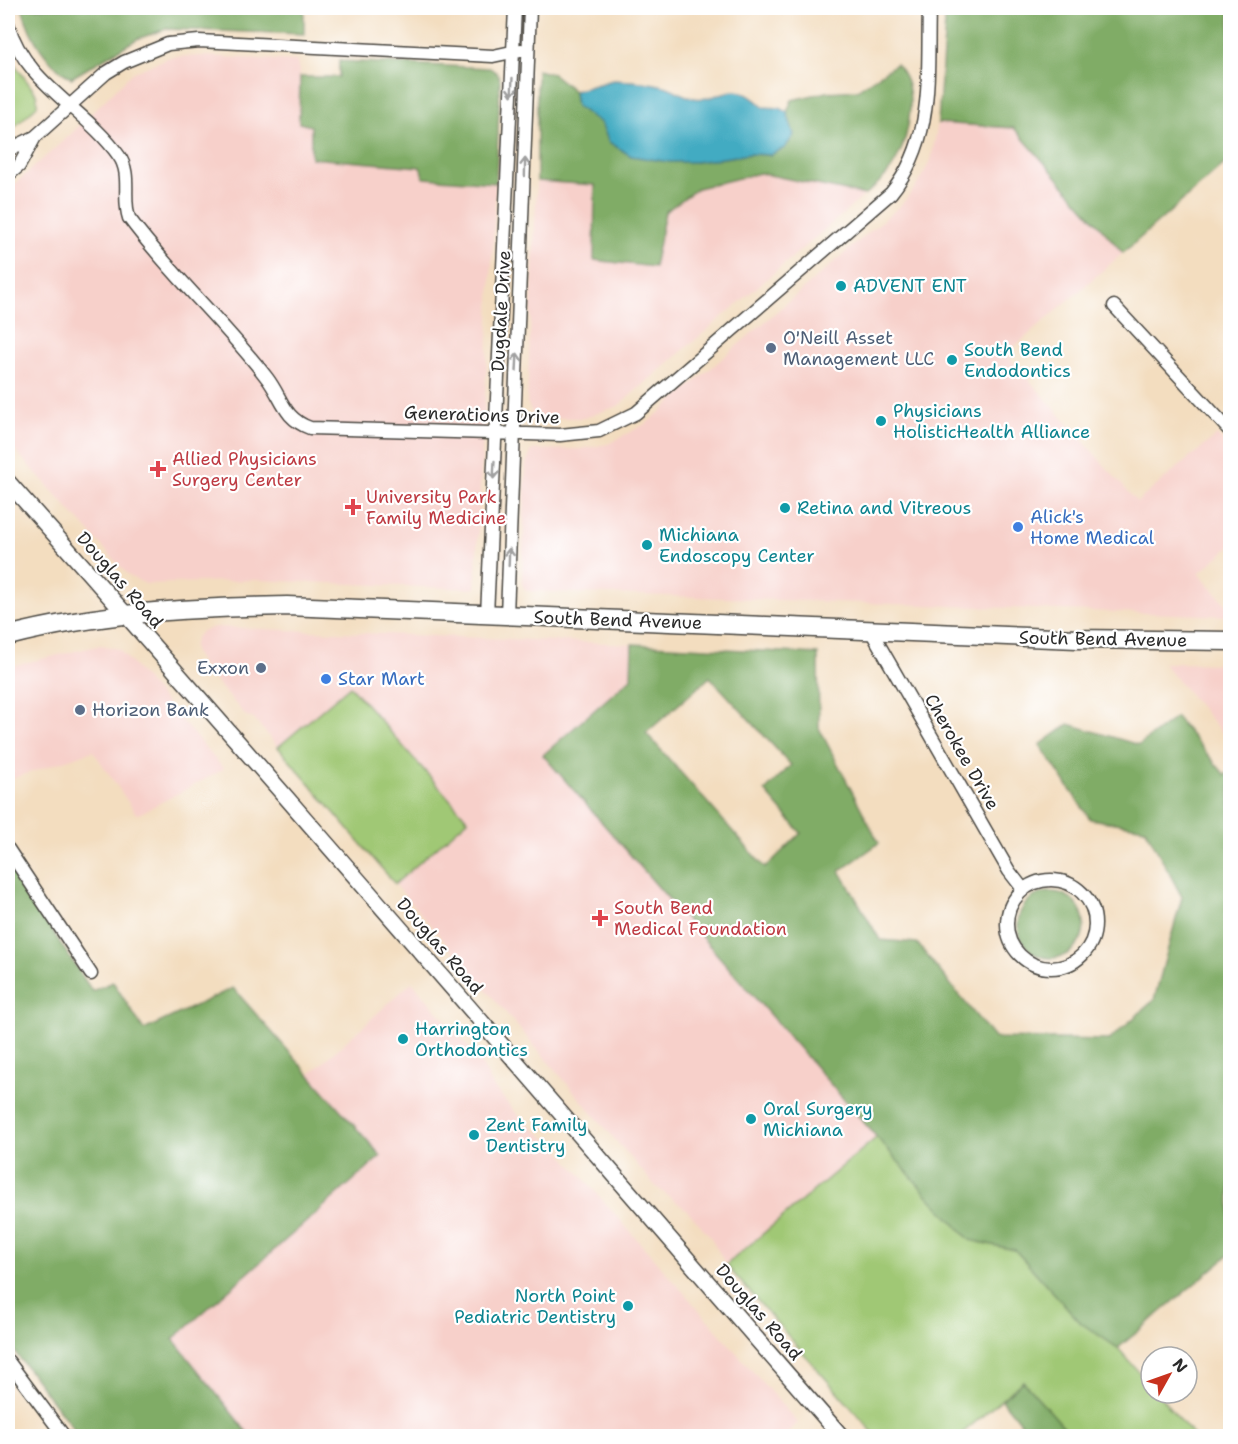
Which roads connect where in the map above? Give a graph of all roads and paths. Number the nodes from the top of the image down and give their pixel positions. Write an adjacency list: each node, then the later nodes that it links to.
1 (515, 8): 6 (street, Dugdale Drive)
2 (530, 8): 5 (street, Dugdale Drive)
3 (929, 8): 14 (street, Generations Drive)
4 (8, 24): 7 (street, Generations Drive)
5 (528, 48): 6 (street); 14 (street, Dugdale Drive, one-way to 5)
6 (514, 52): 7 (street); 13 (street, Dugdale Drive, one-way to 13)
7 (69, 107): 8 (street); 13 (street, Generations Drive)
8 (35, 137): 9 (street); 10 (street)
9 (8, 150)
10 (8, 175)
11 (1114, 306): 12 (street)
12 (1230, 431)
13 (496, 432): 14 (street, Generations Drive); 17 (street, Dugdale Drive, one-way to 17)
14 (513, 433): 18 (street, Dugdale Drive, one-way to 14)
15 (8, 482): 16 (street, Douglas Road)
16 (124, 614): 17 (main road, South Bend Avenue); 20 (main road, South Bend Avenue); 27 (street, Douglas Road)
17 (487, 615): 18 (main road, South Bend Avenue)
18 (507, 615): 19 (main road, South Bend Avenue)
19 (871, 631): 21 (main road, South Bend Avenue); 23 (street, Cherokee Drive)
20 (8, 636)
21 (1230, 641)
22 (8, 849): 24 (street)
23 (1023, 890): 23 (street)
24 (91, 974)
25 (8, 1361): 26 (street)
26 (64, 1437)
27 (841, 1437)

